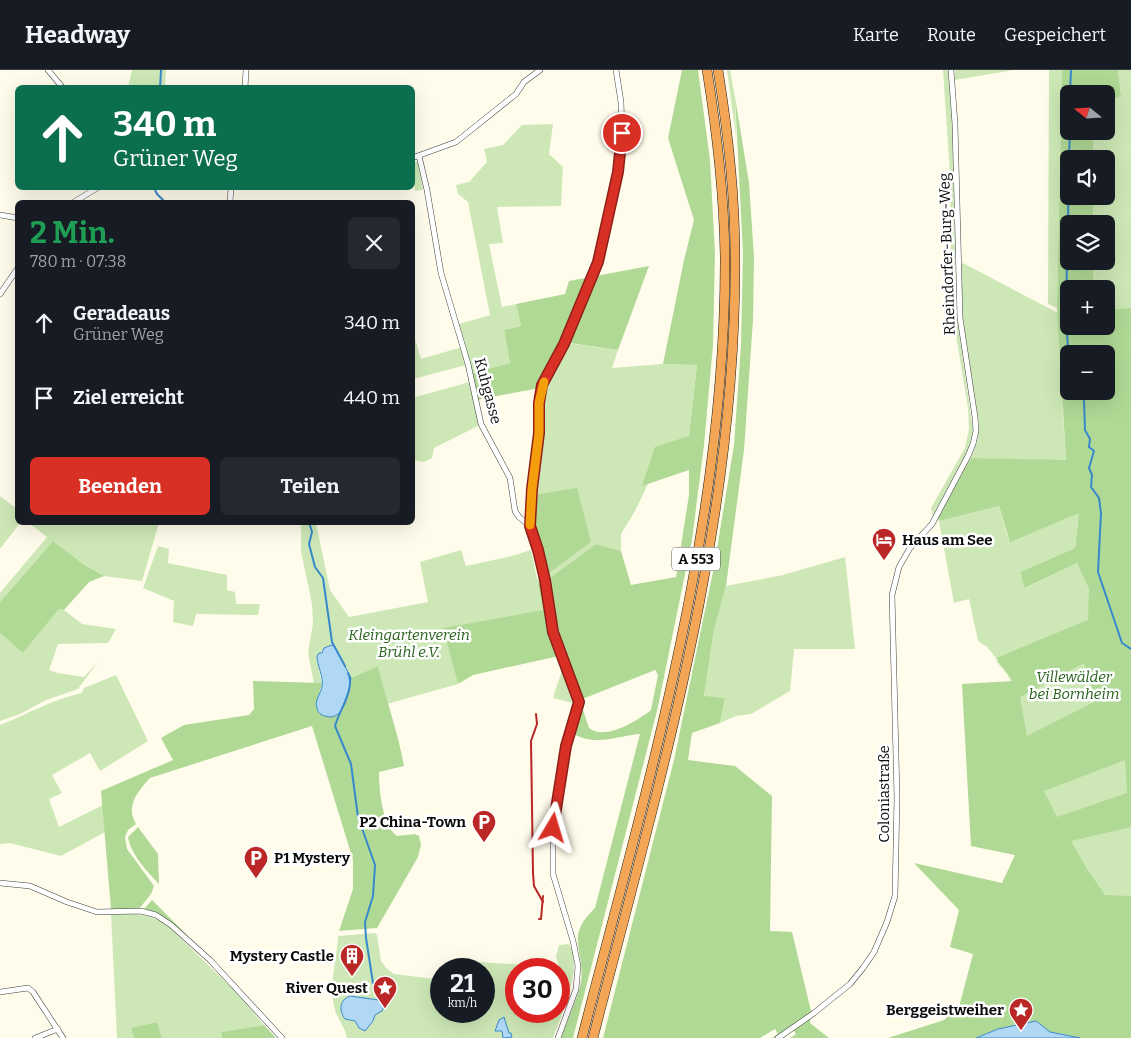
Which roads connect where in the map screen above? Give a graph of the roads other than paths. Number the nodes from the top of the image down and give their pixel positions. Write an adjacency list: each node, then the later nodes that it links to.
1 (48, 70): 8 (street)
2 (246, 70): 9 (street)
3 (540, 70): 10 (street)
4 (616, 70): 19 (street)
5 (707, 70): 27 (highway, A 553)
6 (718, 70): 28 (highway, A 553)
7 (951, 70): 18 (street, Rheindorfer-Burg-Weg)
8 (60, 85)
9 (245, 85)
10 (419, 156): 11 (street); 19 (street, Kuhgasse)
11 (415, 157)
12 (94, 190): 13 (street)
13 (77, 200)
14 (0, 216): 15 (street)
15 (15, 218)
16 (15, 272): 17 (street)
17 (0, 294)
18 (936, 516): 29 (street, Coloniastraße)
19 (530, 526): 26 (street, Kuhgasse)
20 (0, 883): 25 (street)
21 (0, 992): 22 (street)
22 (58, 1029): 23 (street); 24 (street)
23 (35, 1038)
24 (63, 1038)
25 (282, 1038)
26 (558, 1038)
27 (582, 1038)
28 (593, 1038)
29 (778, 1038)

